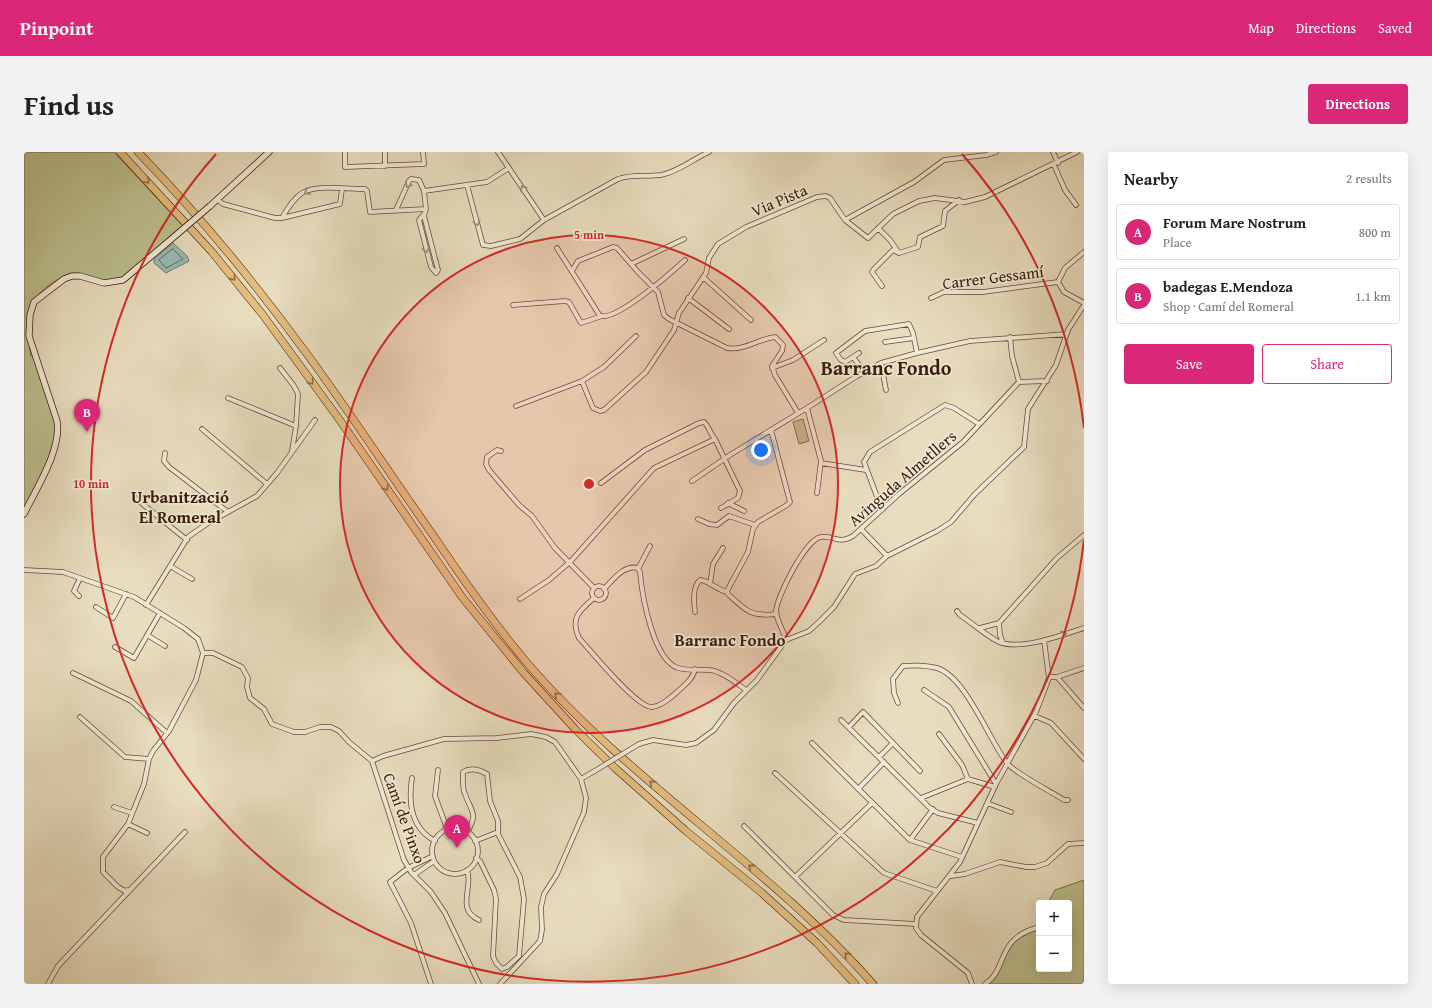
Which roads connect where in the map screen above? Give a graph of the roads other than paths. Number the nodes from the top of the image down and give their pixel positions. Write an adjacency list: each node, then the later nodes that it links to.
1 (120, 152): 205 (highway, one-way to 205)
2 (138, 152): 206 (highway, one-way to 2)
3 (263, 152): 15 (street)
4 (269, 152): 15 (street)
5 (345, 152): 17 (street)
6 (385, 152): 17 (street)
7 (423, 152): 17 (street)
8 (498, 152): 18 (street)
9 (709, 152): 13 (street)
10 (996, 152): 14 (street)
11 (1053, 152): 16 (street)
12 (1076, 152): 16 (street)
13 (702, 153): 31 (street)
14 (973, 154): 32 (street)
15 (260, 160): 22 (street)
16 (1056, 164): 23 (street); 24 (street)
17 (385, 166)
18 (509, 168): 19 (street); 31 (street, one-way to 18)
19 (467, 185): 21 (street); 31 (street, one-way to 31)
20 (342, 189): 25 (street, one-way to 25); 27 (street); 28 (street)
21 (424, 191): 26 (street); 27 (street, one-way to 27)
22 (218, 199): 30 (street); 96 (street, bridge)
23 (959, 200): 33 (street); 37 (street)
24 (1076, 205)
25 (288, 208): 28 (street); 30 (street)
26 (426, 208): 27 (street); 29 (street)
27 (396, 210)
28 (294, 215): 30 (street)
29 (424, 215): 29 (street, one-way to 29)
30 (283, 218)
31 (544, 220)
32 (845, 220): 33 (street, Via Pista); 41 (street, Via Pista)
33 (878, 228): 37 (street)
34 (684, 239): 39 (street)
35 (557, 248): 40 (street)
36 (1084, 252): 42 (street, Carrer Gessamí)
37 (899, 253): 43 (street)
38 (685, 260): 44 (street)
39 (631, 264): 40 (street); 44 (street)
40 (572, 272): 49 (street)
41 (703, 277): 45 (street); 50 (street)
42 (1058, 282): 46 (street, Carrer Gessamí); 47 (street, Carrer Gessamí)
43 (882, 286)
44 (654, 287): 49 (street); 51 (street)
45 (688, 298): 51 (street); 52 (street)
46 (931, 298)
47 (1084, 304): 53 (street)
48 (513, 305): 49 (street)
49 (602, 316)
50 (751, 320)
51 (676, 324): 64 (street); 66 (street)
52 (729, 329)
53 (1067, 334): 55 (street); 67 (street)
54 (636, 336): 66 (street)
55 (1010, 337): 60 (street); 68 (street)
56 (914, 338): 58 (street); 60 (street); 61 (street)
57 (824, 340): 64 (street)
58 (885, 342)
59 (859, 353): 61 (street)
60 (918, 353): 62 (street)
61 (853, 357): 65 (street)
62 (880, 363): 65 (street); 69 (street)
63 (280, 368): 76 (street)
64 (772, 368): 73 (street)
65 (864, 372): 72 (street)
66 (582, 381): 71 (street)
67 (1047, 381): 68 (street); 104 (street)
68 (1019, 382): 75 (street, Avinguda Almetllers)
69 (886, 390)
70 (228, 398): 76 (street)
71 (516, 406)
72 (807, 408): 73 (street); 84 (street)
73 (798, 413): 78 (street)
74 (315, 420): 81 (street)
75 (979, 424): 85 (street); 93 (street, Avinguda Almetllers)
76 (296, 426): 81 (street)
77 (202, 429): 88 (street)
78 (771, 430): 83 (street); 98 (street)
79 (715, 439): 83 (street); 87 (street); 105 (street)
80 (502, 451): 105 (street)
81 (292, 452): 88 (street)
82 (165, 453): 95 (street)
83 (725, 459): 86 (street); 91 (street)
84 (820, 463): 85 (street); 89 (street)
85 (866, 470): 93 (street)
86 (692, 481)
87 (601, 483)
88 (267, 484): 95 (street)
89 (817, 493)
90 (134, 498): 101 (street)
91 (728, 503): 92 (street); 94 (street)
92 (721, 508)
93 (882, 510): 99 (street, Avinguda Almetllers)
94 (744, 511)
95 (228, 512): 101 (street)
96 (24, 514)
97 (698, 519): 98 (street)
98 (754, 527): 114 (street)
99 (861, 529): 104 (street); 124 (street, Avinguda Almetllers)
100 (1084, 535): 125 (street)
101 (187, 540): 106 (street)
102 (650, 546): 107 (street)
103 (723, 548): 111 (street)
104 (887, 556): 129 (street)
105 (570, 563): 112 (street); 118 (street)
106 (170, 566): 110 (street); 119 (street)
107 (638, 569): 113 (street); 136 (street)
108 (24, 570): 109 (street)
109 (80, 578): 115 (street); 116 (street)
110 (192, 579)
111 (710, 584): 114 (street); 122 (street)
112 (594, 588): 113 (street); 117 (street)
113 (604, 589): 117 (street)
114 (727, 592): 124 (street)
115 (126, 594): 119 (street); 120 (street)
116 (79, 596)
117 (594, 598): 136 (street)
118 (520, 599)
119 (146, 605): 123 (street)
120 (96, 607)
121 (958, 611): 126 (street)
122 (695, 612)
123 (160, 613): 128 (street); 134 (street)
124 (777, 614): 129 (street)
125 (999, 623): 126 (street); 131 (street)
126 (980, 628): 131 (street)
127 (1084, 628): 130 (street, one-way to 127)
128 (147, 635): 132 (street); 133 (street)
129 (786, 640): 140 (street)
130 (1044, 640): 131 (street); 138 (street)
131 (1003, 643)
132 (115, 646)
133 (164, 646)
134 (203, 653): 148 (street); 155 (street)
135 (1084, 668): 139 (street)
136 (695, 669): 140 (street)
137 (73, 673): 148 (street)
138 (1049, 677): 139 (street); 144 (street)
139 (1057, 677): 143 (street)
140 (746, 690): 162 (street, bridge)
141 (924, 690): 164 (street)
142 (898, 703): 157 (street)
143 (1084, 708)
144 (1035, 716): 154 (street); 157 (street)
145 (80, 717): 153 (street)
146 (841, 720): 147 (street)
147 (849, 727): 151 (street); 152 (street)
148 (167, 733): 153 (street)
149 (939, 734): 163 (street)
150 (812, 743): 165 (street)
151 (893, 743): 152 (street); 159 (street)
152 (879, 757): 156 (street)
153 (149, 759): 173 (street)
154 (1084, 759)
155 (372, 761): 162 (street); 191 (street, Camí de Pinxo)
156 (884, 762): 165 (street); 166 (street)
157 (1008, 764): 164 (street); 167 (street)
158 (438, 770): 177 (street)
159 (920, 771)
160 (775, 773): 182 (street)
161 (412, 778): 184 (street)
162 (581, 779): 204 (street)
163 (968, 779): 164 (street); 166 (street)
164 (995, 786): 168 (street)
165 (858, 789): 169 (street)
166 (921, 798): 171 (street)
167 (1068, 800)
168 (987, 802): 172 (street); 174 (street)
169 (872, 804): 182 (street); 183 (street)
170 (114, 807): 173 (street)
171 (933, 809): 174 (street); 183 (street)
172 (1011, 812)
173 (132, 813): 175 (street)
174 (978, 823): 188 (street)
175 (128, 824): 181 (street); 196 (street)
176 (744, 826): 195 (street)
177 (445, 830): 179 (street); 184 (street)
178 (185, 832): 196 (street)
179 (467, 832): 180 (street); 185 (street)
180 (498, 832): 185 (street); 189 (street)
181 (147, 833)
182 (841, 834): 195 (street); 197 (street)
183 (910, 840): 188 (street)
184 (435, 841): 187 (street)
185 (475, 841): 189 (street)
186 (1084, 843): 194 (street)
187 (433, 856): 190 (street); 191 (street)
188 (962, 857): 194 (street)
189 (476, 858): 192 (street)
190 (434, 861): 192 (street); 193 (street)
191 (408, 868): 193 (street, Camí de Pinxo); 202 (street)
192 (467, 870): 198 (street)
193 (414, 875): 203 (street, Camí de Pinxo)
194 (950, 876): 197 (street)
195 (795, 877): 199 (street)
196 (128, 890): 201 (street)
197 (937, 891): 199 (street)
198 (478, 920)
199 (916, 924): 207 (street)
200 (1036, 928): 208 (street)
201 (48, 984)
202 (431, 984)
203 (479, 984)
204 (500, 984)
205 (855, 984)
206 (873, 984)
207 (972, 984)
208 (984, 984)

